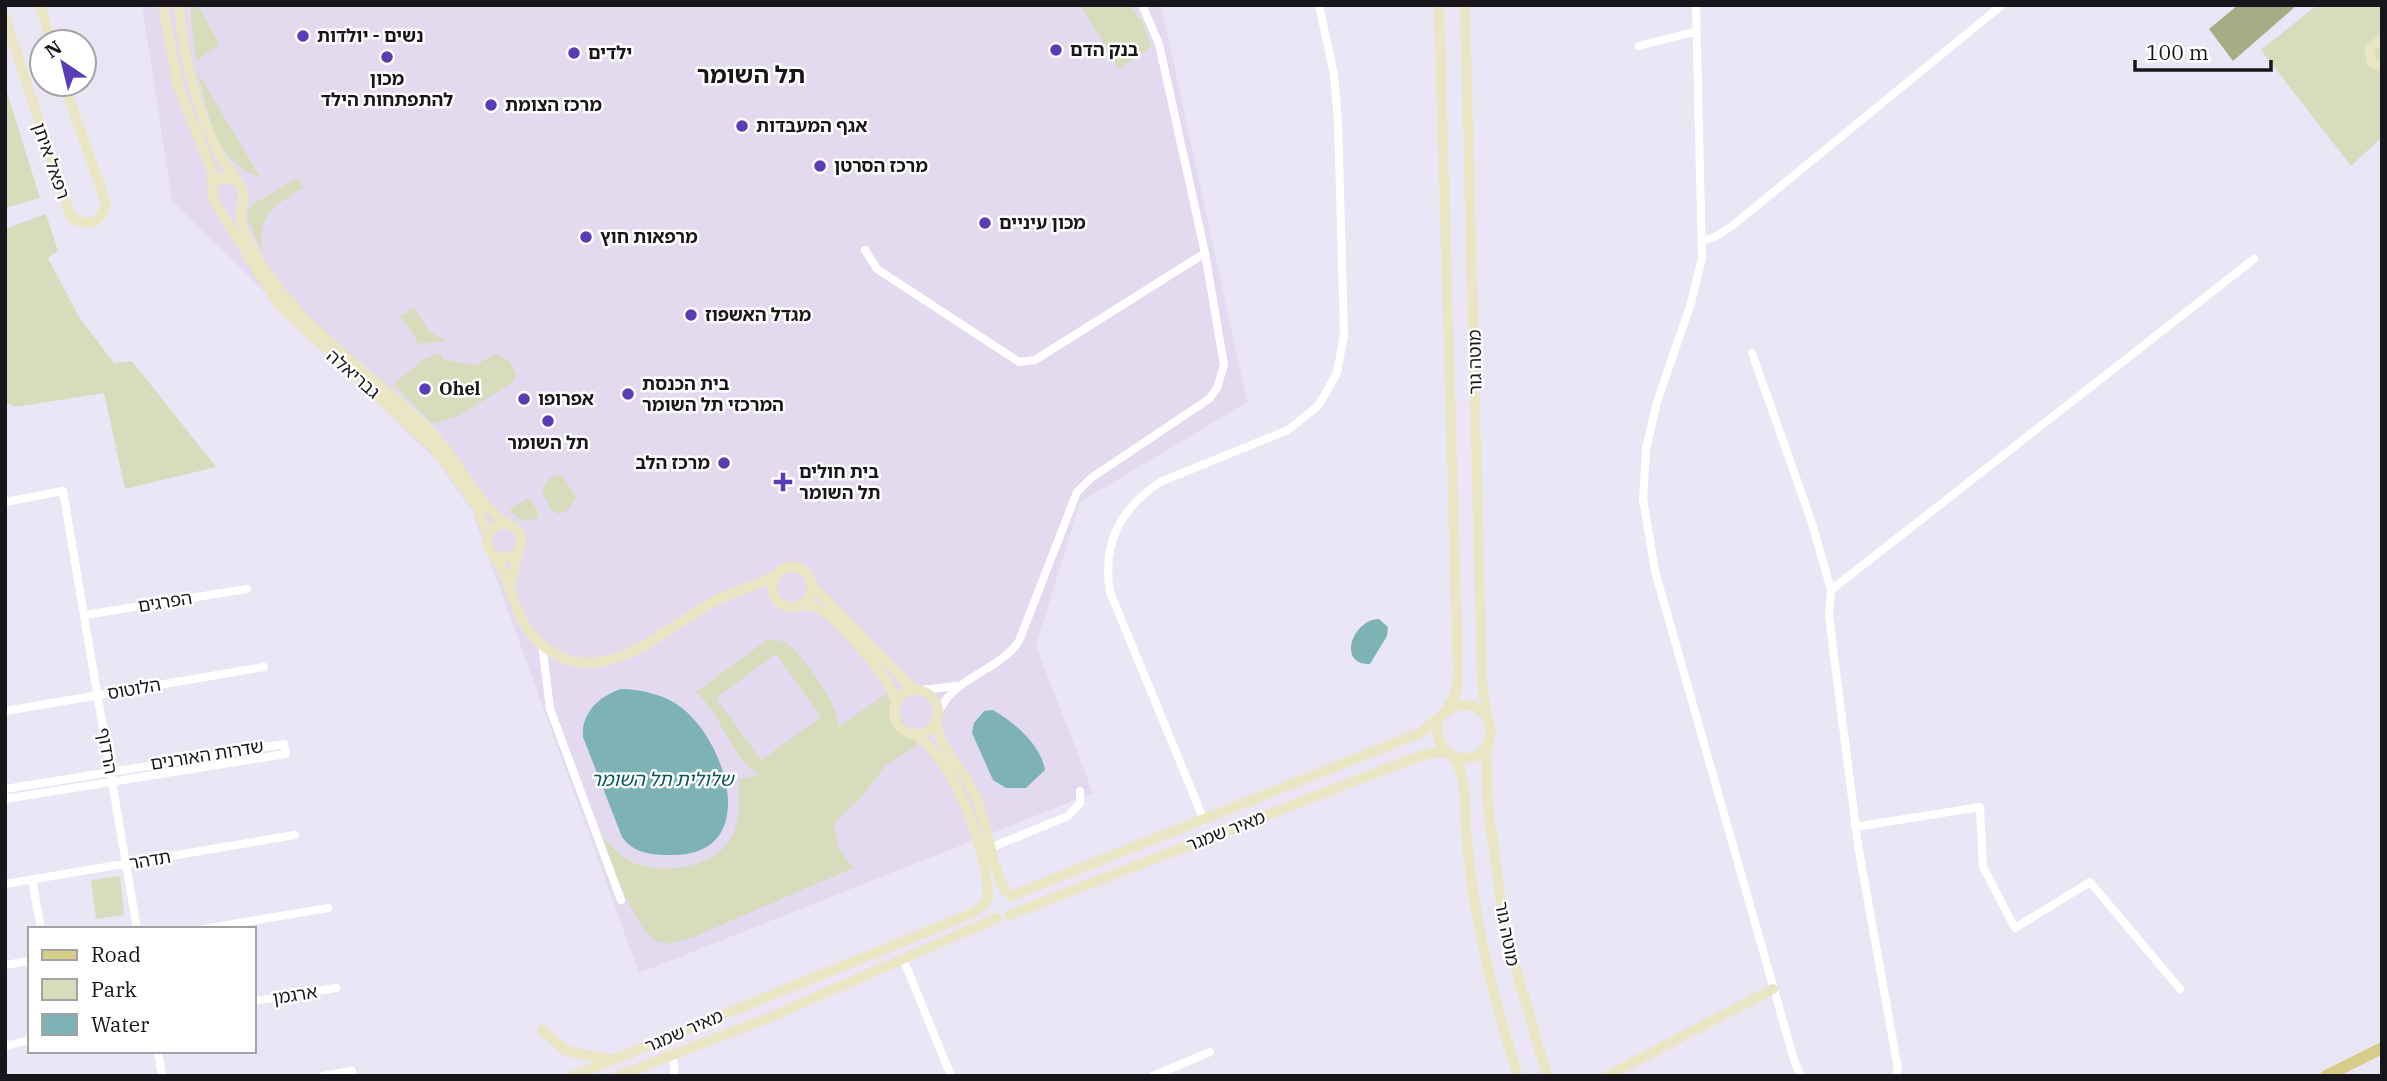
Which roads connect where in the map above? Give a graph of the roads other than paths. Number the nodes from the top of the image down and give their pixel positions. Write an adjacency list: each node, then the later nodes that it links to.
1 (40, 5): 11 (street)
2 (163, 5): 20 (street)
3 (179, 5): 19 (street)
4 (1142, 5): 25 (street)
5 (1319, 5): 60 (street)
6 (1439, 5): 49 (street, מוטה גור)
7 (1465, 5): 51 (street, מוטה גור)
8 (1696, 5): 12 (street)
9 (2002, 5): 23 (street)
10 (5, 17): 16 (street, רפאל איתן)
11 (47, 28)
12 (1697, 31): 14 (street); 23 (street)
13 (2382, 39): 15 (street)
14 (1639, 46)
15 (2382, 67)
16 (28, 87)
17 (31, 98): 18 (street, רפאל איתן)
18 (69, 98)
19 (235, 179): 20 (street); 21 (street)
20 (212, 186): 22 (street)
21 (242, 206): 22 (street); 29 (street, גבריאלה)
22 (221, 211): 30 (street, גבריאלה)
23 (1703, 240): 79 (street)
24 (865, 250): 25 (street)
25 (1205, 253): 44 (street)
26 (2254, 259): 37 (street)
27 (1752, 353): 37 (street)
28 (5, 502): 41 (street, הרדוף)
29 (508, 524): 30 (street); 31 (street)
30 (488, 534): 32 (street)
31 (520, 547): 32 (street); 39 (street)
32 (493, 554): 39 (street)
33 (778, 574): 34 (street); 36 (street); 38 (street)
34 (812, 585): 40 (street); 45 (street)
35 (247, 589): 41 (street, הפרגים)
36 (744, 590): 38 (street); 42 (street)
37 (1831, 590): 61 (street)
38 (775, 598): 40 (street)
39 (514, 601): 42 (street)
40 (802, 605): 47 (street)
41 (84, 615): 46 (street, הרדוף)
42 (542, 644): 69 (street)
43 (264, 667): 46 (street, הלוטוס)
44 (962, 683): 45 (street); 50 (street)
45 (919, 690): 47 (street); 50 (street)
46 (97, 695): 48 (street, הלוטוס); 55 (street, הרדוף)
47 (896, 703): 52 (street)
48 (5, 711)
49 (1442, 716): 51 (street); 54 (street); 60 (street, מאיר שמגר)
50 (937, 717): 52 (street); 63 (street)
51 (1487, 718): 53 (street)
52 (913, 733): 68 (street)
53 (1486, 746): 54 (street); 102 (street, מוטה גור)
54 (1449, 754): 71 (street, מאיר שמגר); 101 (street, מוטה גור)
55 (110, 770): 56 (street, הרדוף); 56 (street, שדרות האורנים); 57 (street, שדרות האורנים)
56 (112, 782): 59 (street, שדרות האורנים); 64 (street, הרדוף)
57 (5, 789)
58 (1080, 791): 63 (street)
59 (5, 799)
60 (1204, 820): 67 (street, מאיר שמגר)
61 (1855, 827): 80 (street); 93 (street)
62 (295, 835): 64 (street, תדהר)
63 (990, 848): 67 (street)
64 (126, 864): 65 (street, תדהר); 73 (street, הרדוף)
65 (32, 880): 66 (street, תדהר); 72 (street)
66 (5, 884)
67 (1009, 894): 68 (street); 71 (street)
68 (987, 899): 71 (street); 82 (street, מאיר שמגר)
69 (621, 900)
70 (328, 908): 74 (street)
71 (1003, 916): 76 (street, מאיר שמגר)
72 (41, 927)
73 (137, 927)
74 (215, 927)
75 (28, 961): 77 (street)
76 (904, 961): 83 (street, מאיר שמגר); 99 (street)
77 (5, 965)
78 (336, 988): 81 (street, ארגמן)
79 (1773, 989): 103 (street); 104 (street)
80 (2180, 989)
81 (256, 1001)
82 (755, 1001): 83 (street); 91 (street, מאיר שמגר)
83 (763, 1020): 90 (street, מאיר שמגר)
84 (542, 1030): 91 (street)
85 (28, 1040): 86 (street)
86 (5, 1046)
87 (2382, 1048): 105 (main road)
88 (1210, 1052): 100 (street)
89 (158, 1053): 94 (street)
90 (672, 1053): 97 (street, מאיר שמגר); 98 (street)
91 (615, 1060): 96 (street, מאיר שמגר)
92 (352, 1071): 95 (street)
93 (1898, 1074)
94 (162, 1076)
95 (323, 1076)
96 (573, 1076)
97 (618, 1076)
98 (675, 1076)
99 (951, 1076)
100 (1153, 1076)
101 (1518, 1076)
102 (1547, 1076)
103 (1607, 1076)
104 (1801, 1076)
105 (2326, 1076)

